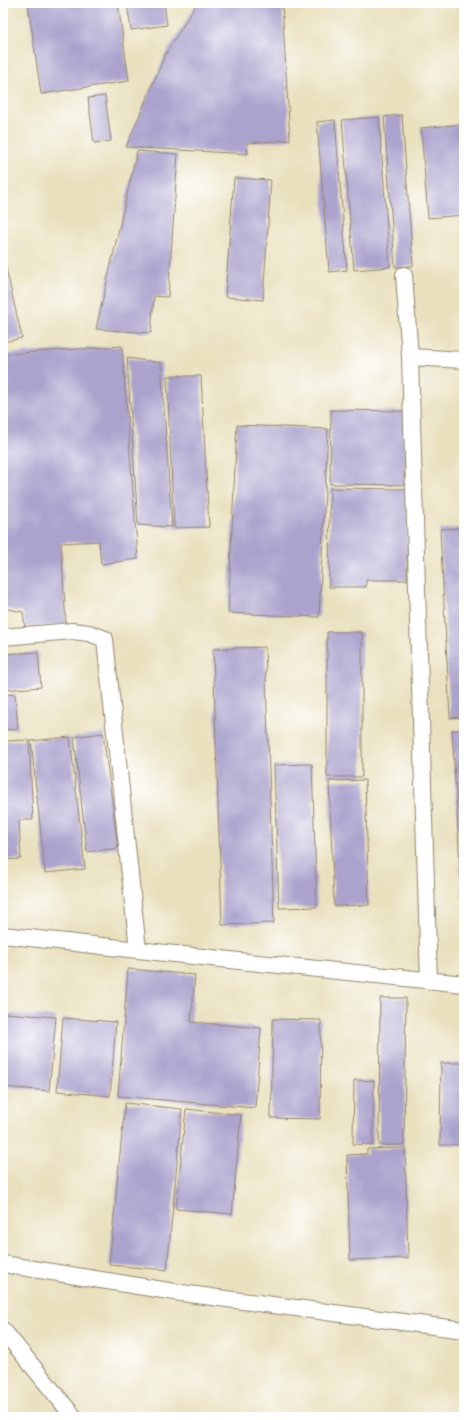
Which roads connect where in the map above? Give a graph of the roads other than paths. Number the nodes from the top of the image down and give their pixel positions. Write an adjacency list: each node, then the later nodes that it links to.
1 (404, 275): 2 (street)
2 (410, 357): 3 (street); 7 (street)
3 (464, 360)
4 (3, 637): 6 (street)
5 (3, 935): 6 (street)
6 (138, 950): 7 (street)
7 (429, 981): 8 (street)
8 (464, 984)
9 (3, 1264): 11 (street)
10 (3, 1330): 12 (street)
11 (464, 1330)
12 (74, 1417)

